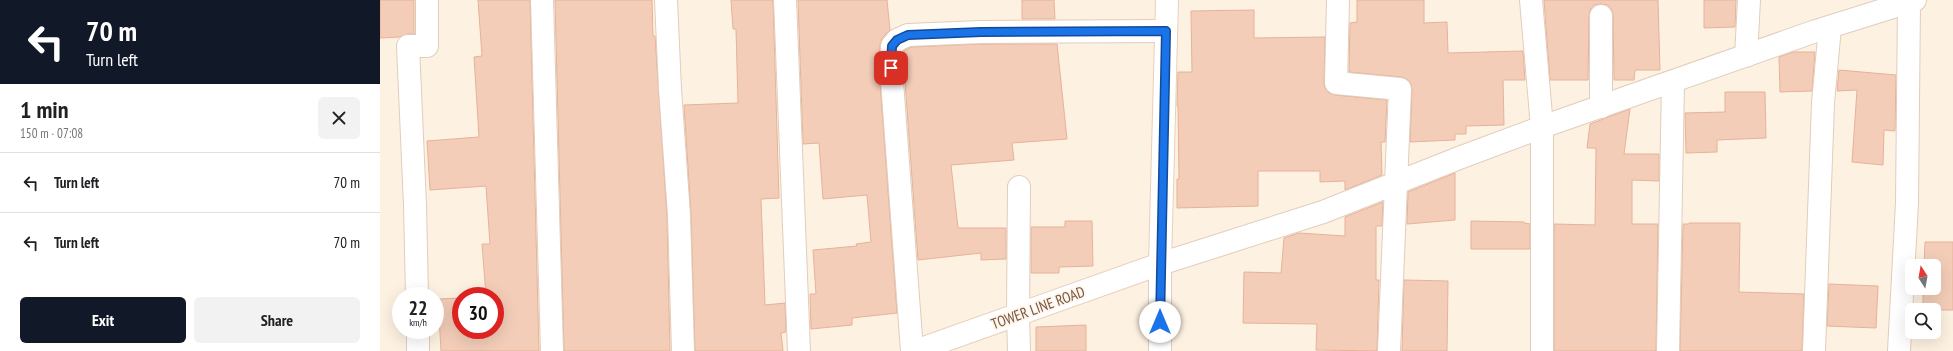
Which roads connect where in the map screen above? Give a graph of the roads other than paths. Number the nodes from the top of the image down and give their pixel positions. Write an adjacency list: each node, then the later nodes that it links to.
1 (427, 0): 20 (street)
2 (542, 0): 24 (street)
3 (666, 0): 25 (street)
4 (785, 0): 26 (street)
5 (1167, 0): 12 (street)
6 (1338, 0): 17 (street)
7 (1531, 0): 16 (street)
8 (1749, 0): 13 (street)
9 (1912, 1): 11 (street, TOWER LINE ROAD); 35 (street)
10 (1601, 16): 15 (street)
11 (1830, 27): 13 (street, TOWER LINE ROAD); 34 (street)
12 (1166, 31): 19 (street); 27 (street)
13 (1746, 56): 14 (street, TOWER LINE ROAD)
14 (1673, 82): 15 (street, TOWER LINE ROAD); 33 (street)
15 (1601, 107): 16 (street, TOWER LINE ROAD)
16 (1542, 127): 17 (street, TOWER LINE ROAD); 32 (street)
17 (1395, 183): 19 (street, TOWER LINE ROAD); 31 (street)
18 (1019, 187): 21 (street)
19 (1160, 264): 21 (street, TOWER LINE ROAD); 30 (street)
20 (417, 287)
21 (1018, 315): 28 (street, TOWER LINE ROAD); 29 (street)
22 (418, 339): 23 (street)
23 (418, 351)
24 (552, 351)
25 (683, 351)
26 (799, 351)
27 (912, 351)
28 (915, 351)
29 (1020, 351)
30 (1160, 351)
31 (1389, 351)
32 (1542, 351)
33 (1668, 351)
34 (1814, 351)
35 (1899, 351)

